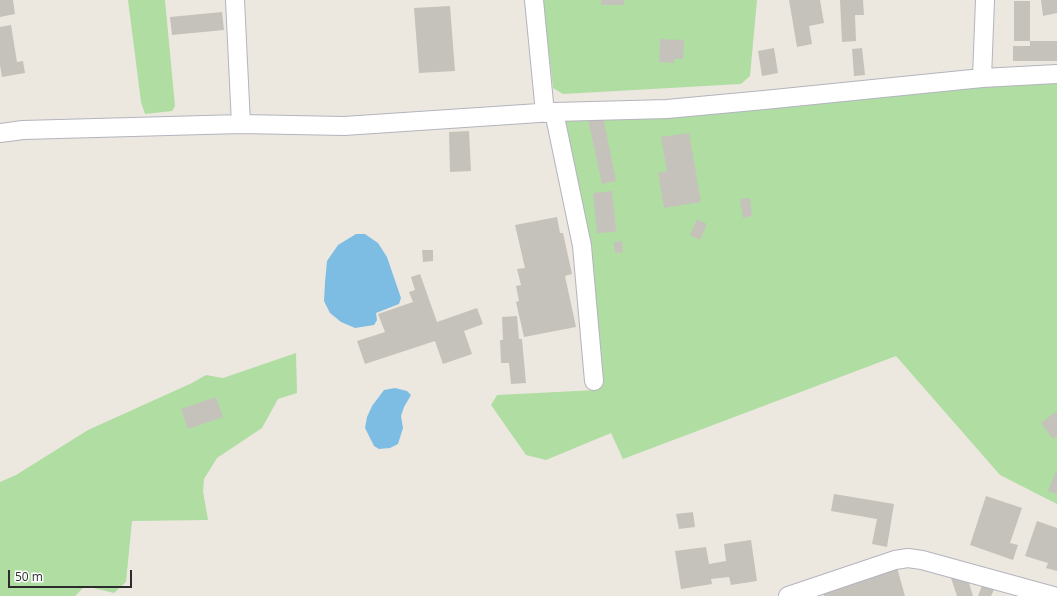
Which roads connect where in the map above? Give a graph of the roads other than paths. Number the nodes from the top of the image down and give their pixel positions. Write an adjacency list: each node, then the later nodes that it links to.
1 (235, 0): 7 (street)
2 (534, 0): 6 (street)
3 (985, 0): 5 (street)
4 (1057, 74): 5 (street)
5 (982, 78): 6 (street)
6 (550, 112): 7 (street); 9 (street)
7 (241, 124): 8 (street)
8 (0, 133)
9 (594, 381)
10 (997, 588): 11 (street); 12 (street)
11 (788, 596)
12 (1053, 596)

